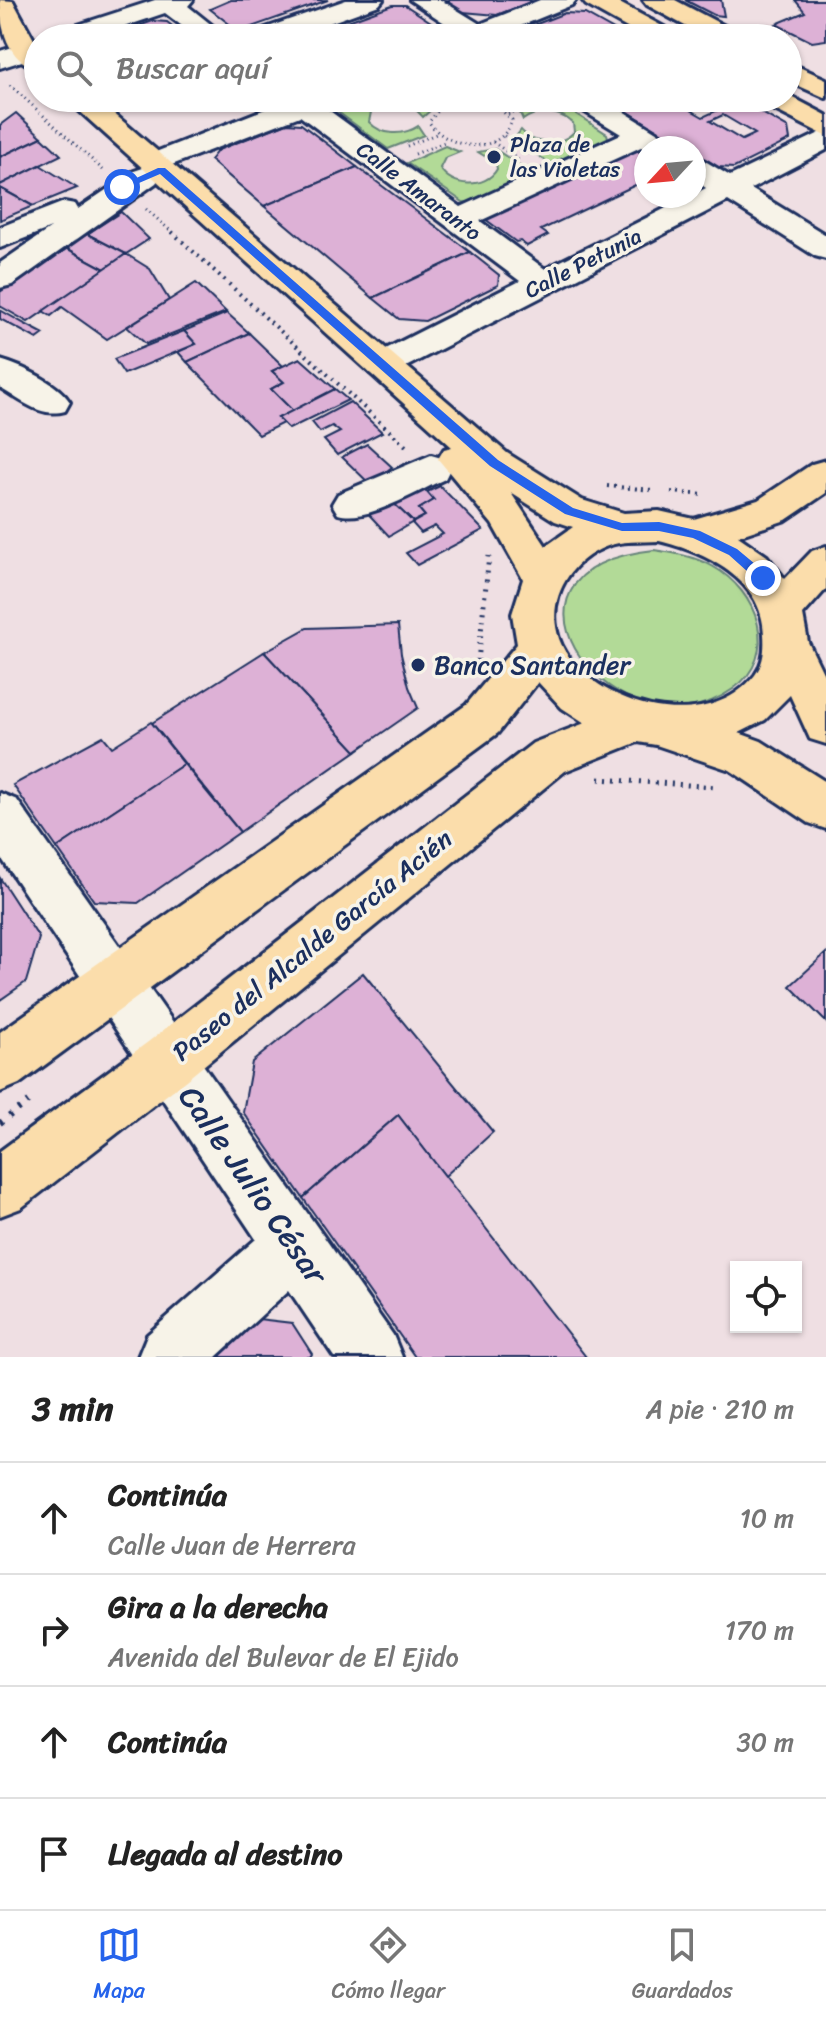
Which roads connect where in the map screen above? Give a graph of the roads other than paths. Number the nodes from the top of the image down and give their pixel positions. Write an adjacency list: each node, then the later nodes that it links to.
1 (370, 0): 10 (street)
2 (423, 0): 11 (street)
3 (563, 0): 12 (street)
4 (595, 0): 13 (main road)
5 (656, 0): 14 (main road)
6 (0, 1): 15 (main road)
7 (175, 2): 8 (street); 9 (street)
8 (108, 24)
9 (199, 24)
10 (302, 24)
11 (457, 24)
12 (507, 24)
13 (639, 24)
14 (701, 24)
15 (19, 54)
16 (802, 77): 17 (main road)
17 (826, 90)
18 (76, 112): 28 (main road)
19 (93, 112): 28 (main road)
20 (279, 112): 28 (street)
21 (320, 112): 31 (street, Calle Amaranto)
22 (605, 112): 25 (street)
23 (799, 112): 24 (main road)
24 (826, 127)
25 (643, 136)
26 (826, 139): 30 (street, Calle Petunia)
27 (634, 150): 31 (street)
28 (153, 170): 32 (street); 34 (street); 36 (main road); 45 (main road)
29 (706, 175): 30 (street)
30 (729, 189): 33 (street); 35 (street, Calle Petunia)
31 (458, 220): 35 (street, Calle Amaranto)
32 (0, 238)
33 (826, 249)
34 (0, 278)
35 (543, 283): 36 (street, Calle Petunia)
36 (382, 365): 42 (main road)
37 (0, 372): 38 (street)
38 (52, 402)
39 (431, 469): 41 (street)
40 (826, 474): 43 (main road)
41 (352, 504)
42 (622, 527): 43 (main road); 45 (main road)
43 (695, 534): 46 (main road)
44 (826, 562): 46 (main road)
45 (542, 577): 47 (main road)
46 (785, 628): 48 (main road); 49 (main road)
47 (540, 647): 49 (main road); 52 (main road)
48 (826, 725)
49 (647, 726): 50 (main road); 53 (main road, Paseo del Alcalde García Acién)
50 (826, 808)
51 (0, 815): 52 (street, Calle Julio César)
52 (115, 982): 53 (street, Calle Julio César); 54 (main road)
53 (167, 1061): 55 (main road, Paseo del Alcalde García Acién); 56 (street, Calle Julio César)
54 (0, 1065)
55 (0, 1187)
56 (294, 1245): 57 (street); 58 (street, Calle Julio César)
57 (169, 1357)
58 (371, 1357)

